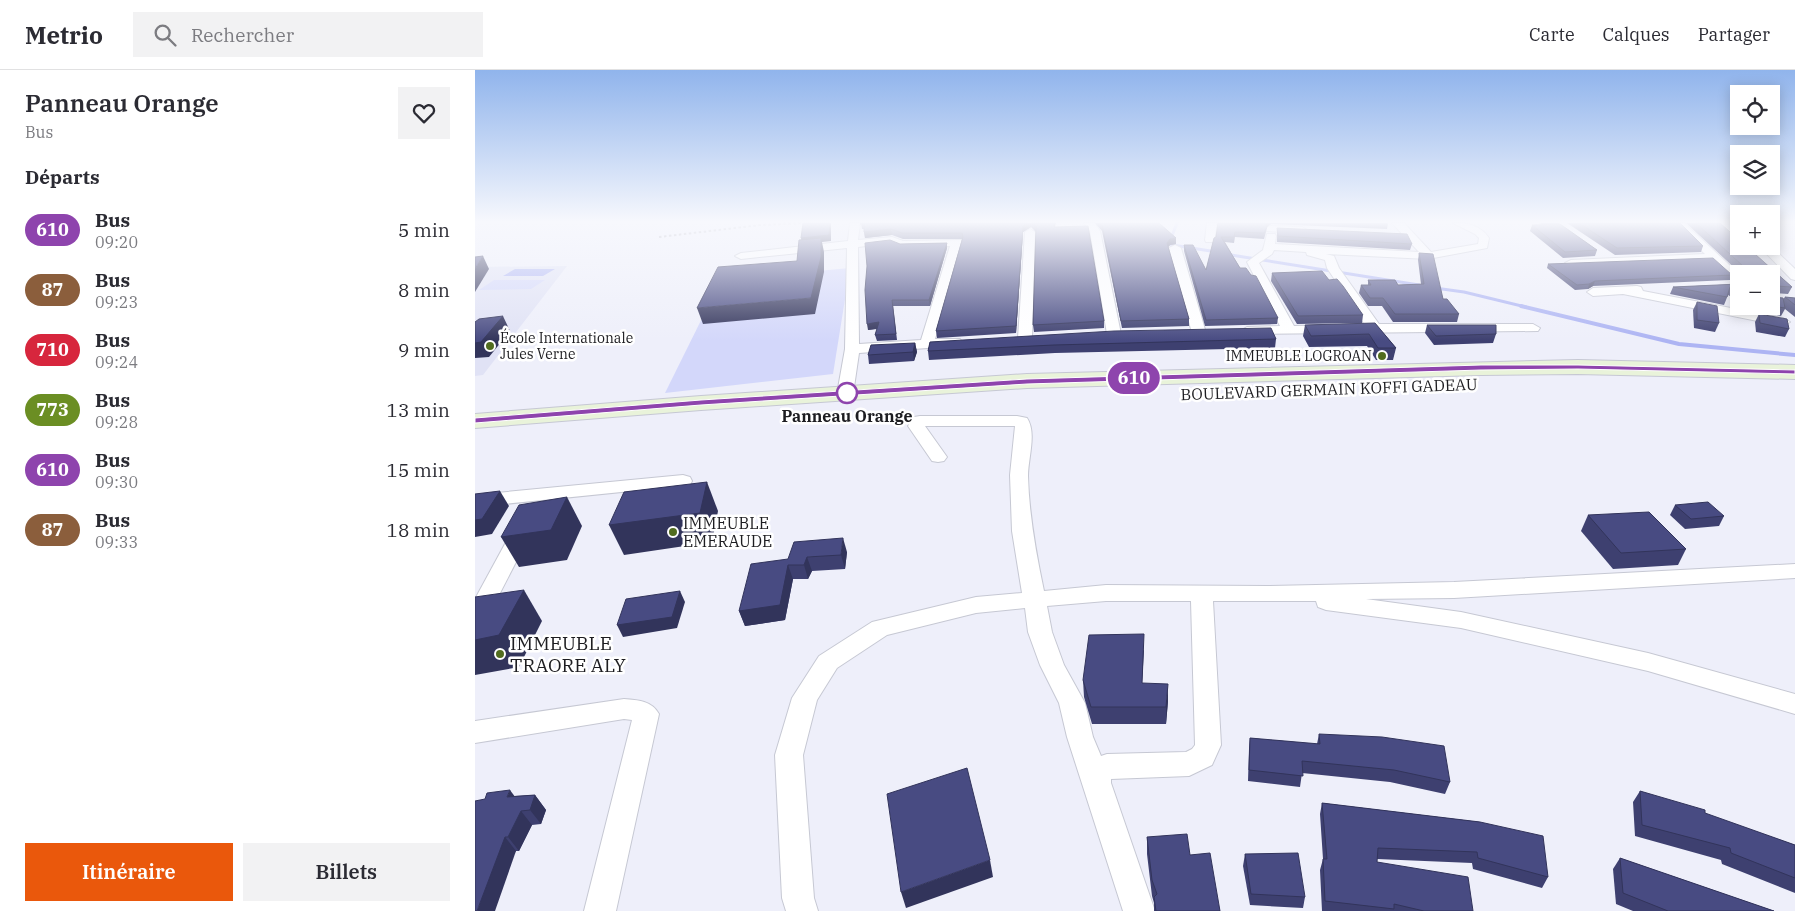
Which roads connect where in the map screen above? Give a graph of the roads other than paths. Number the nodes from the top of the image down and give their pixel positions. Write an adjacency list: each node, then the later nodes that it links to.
1 (853, 262): 29 (street)
2 (951, 262): 28 (street)
3 (1029, 262): 26 (street)
4 (1099, 262): 25 (street)
5 (1180, 262): 24 (street)
6 (1253, 262): 21 (street)
7 (1332, 262): 20 (street)
8 (1581, 262): 11 (street)
9 (1718, 262): 13 (street)
10 (1781, 262): 12 (street)
11 (1563, 263)
12 (1795, 276)
13 (1730, 277)
14 (1682, 288): 15 (street)
15 (1625, 291): 16 (street); 18 (street)
16 (1593, 292)
17 (1777, 315): 18 (street)
18 (1789, 326)
19 (1533, 328): 20 (street)
20 (1375, 329): 21 (street)
21 (1289, 330): 22 (street)
22 (1229, 332)
23 (1180, 333): 24 (street)
24 (1204, 333)
25 (1114, 334)
26 (1025, 338)
27 (966, 342): 28 (street)
28 (927, 344): 29 (street)
29 (852, 349): 32 (street)
30 (1795, 372): 32 (main road, BOULEVARD GERMAIN KOFFI GADEAU)
31 (1795, 388): 34 (main road, BOULEVARD GERMAIN KOFFI GADEAU)
32 (845, 394): 33 (main road, BOULEVARD GERMAIN KOFFI GADEAU)
33 (475, 421)
34 (475, 434)
35 (937, 457): 42 (street)
36 (683, 481): 37 (street)
37 (543, 493): 38 (street); 43 (street)
38 (475, 501)
39 (1795, 571): 41 (street)
40 (1202, 594): 41 (street); 42 (street); 46 (street)
41 (1267, 594): 44 (street)
42 (1035, 599): 46 (street); 48 (street)
43 (475, 620)
44 (1795, 704)
45 (475, 732): 47 (street)
46 (1097, 783): 49 (street)
47 (600, 911)
48 (802, 911)
49 (1139, 911)

